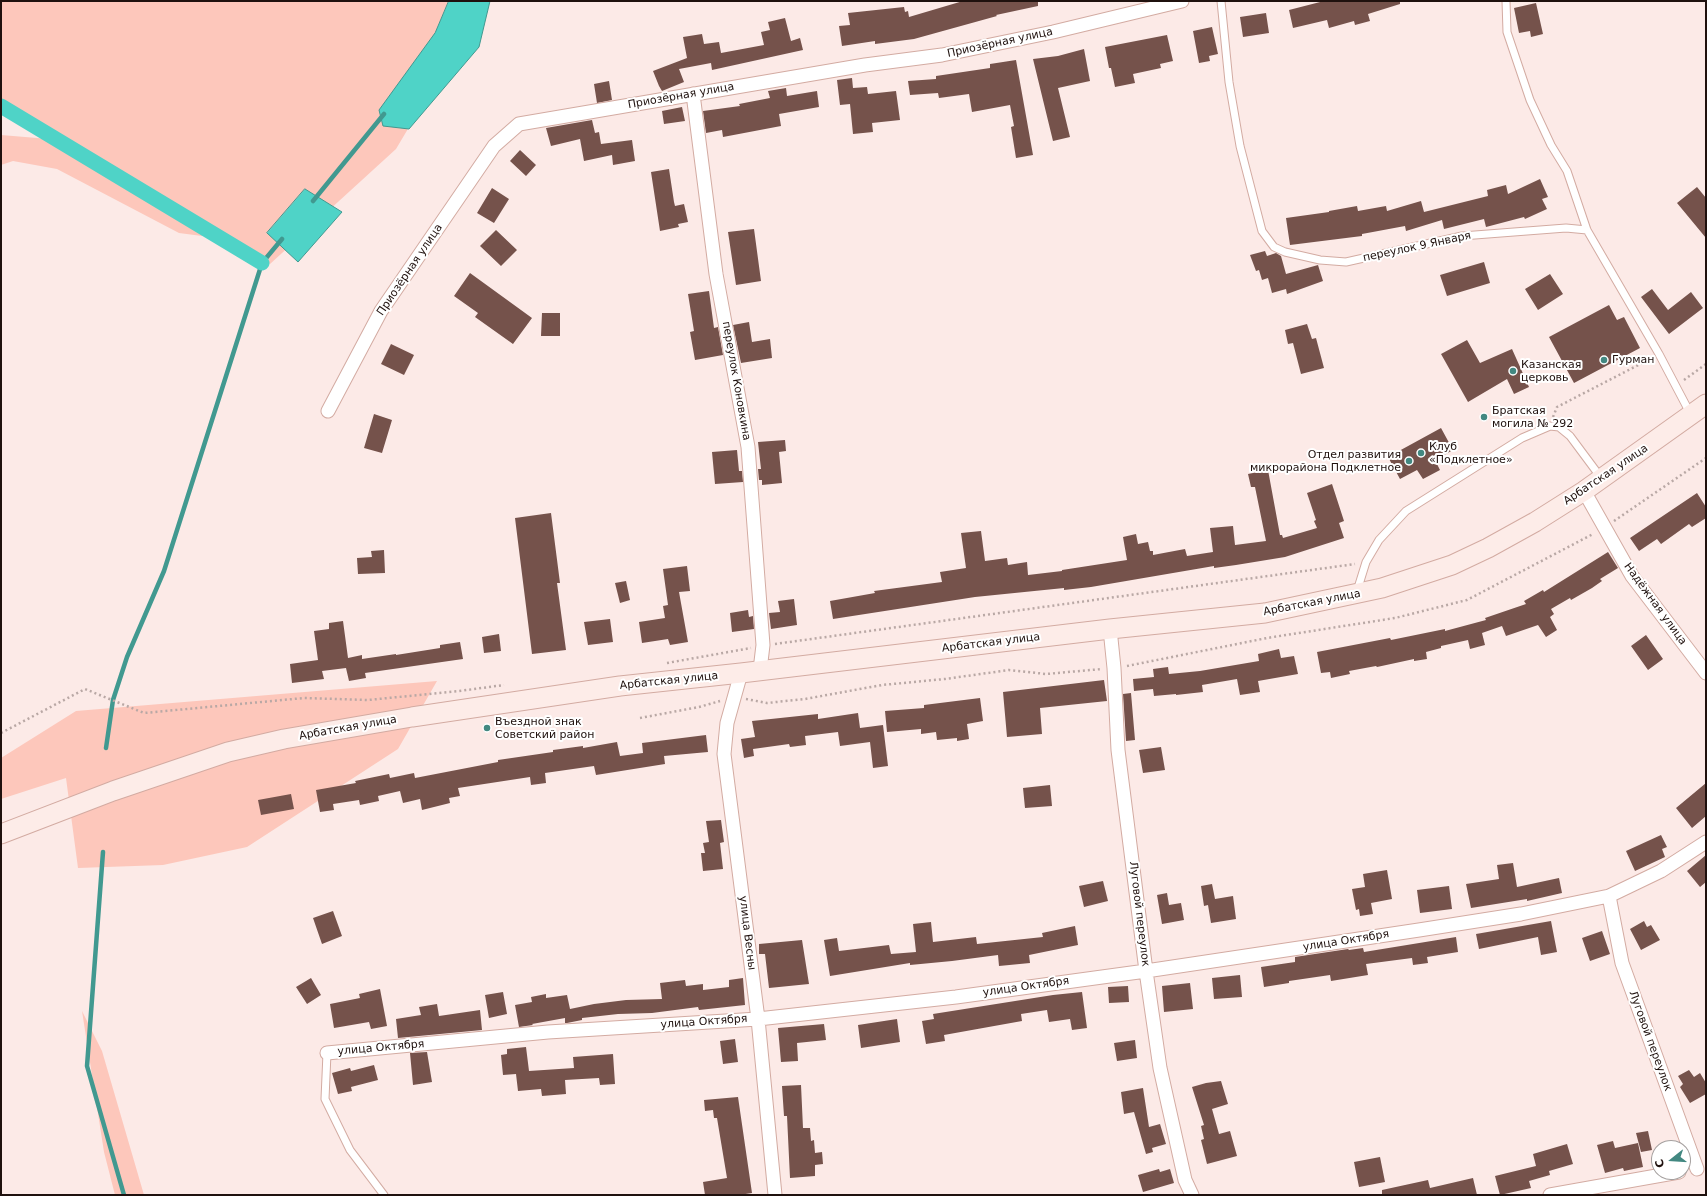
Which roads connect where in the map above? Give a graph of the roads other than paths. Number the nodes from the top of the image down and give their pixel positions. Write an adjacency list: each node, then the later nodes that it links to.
1 (1182, 1): 4 (street, Приозёрная улица)
2 (1221, 1): 5 (lane, переулок 9 Января)
3 (1506, 1): 5 (lane)
4 (693, 94): 7 (street, Приозёрная улица); 12 (street, переулок Коновкина)
5 (1587, 230): 6 (lane)
6 (1699, 410): 8 (main road, Арбатская улица)
7 (328, 411)
8 (1602, 479): 9 (main road, Арбатская улица); 10 (lane)
9 (1584, 491): 10 (main road, Арбатская улица); 14 (street, Надёжная улица)
10 (1356, 594): 11 (main road, Арбатская улица)
11 (1110, 629): 12 (main road, Арбатская улица); 18 (street, Луговой переулок)
12 (760, 670): 13 (main road, Арбатская улица)
13 (741, 673): 15 (main road, Арбатская улица); 19 (street, улица Весны)
14 (1706, 673)
15 (1, 834)
16 (1706, 842): 17 (street, улица Октября)
17 (1609, 896): 18 (street, улица Октября); 21 (street, Луговой переулок)
18 (1146, 971): 19 (street, улица Октября); 26 (street, Луговой переулок)
19 (758, 1019): 20 (street, улица Октября); 25 (street, улица Весны)
20 (327, 1053): 24 (lane)
21 (1702, 1170): 22 (street, Луговой переулок)
22 (1691, 1171)
23 (1651, 1177): 27 (street)
24 (384, 1195)
25 (775, 1195)
26 (1192, 1195)
27 (1550, 1195)

